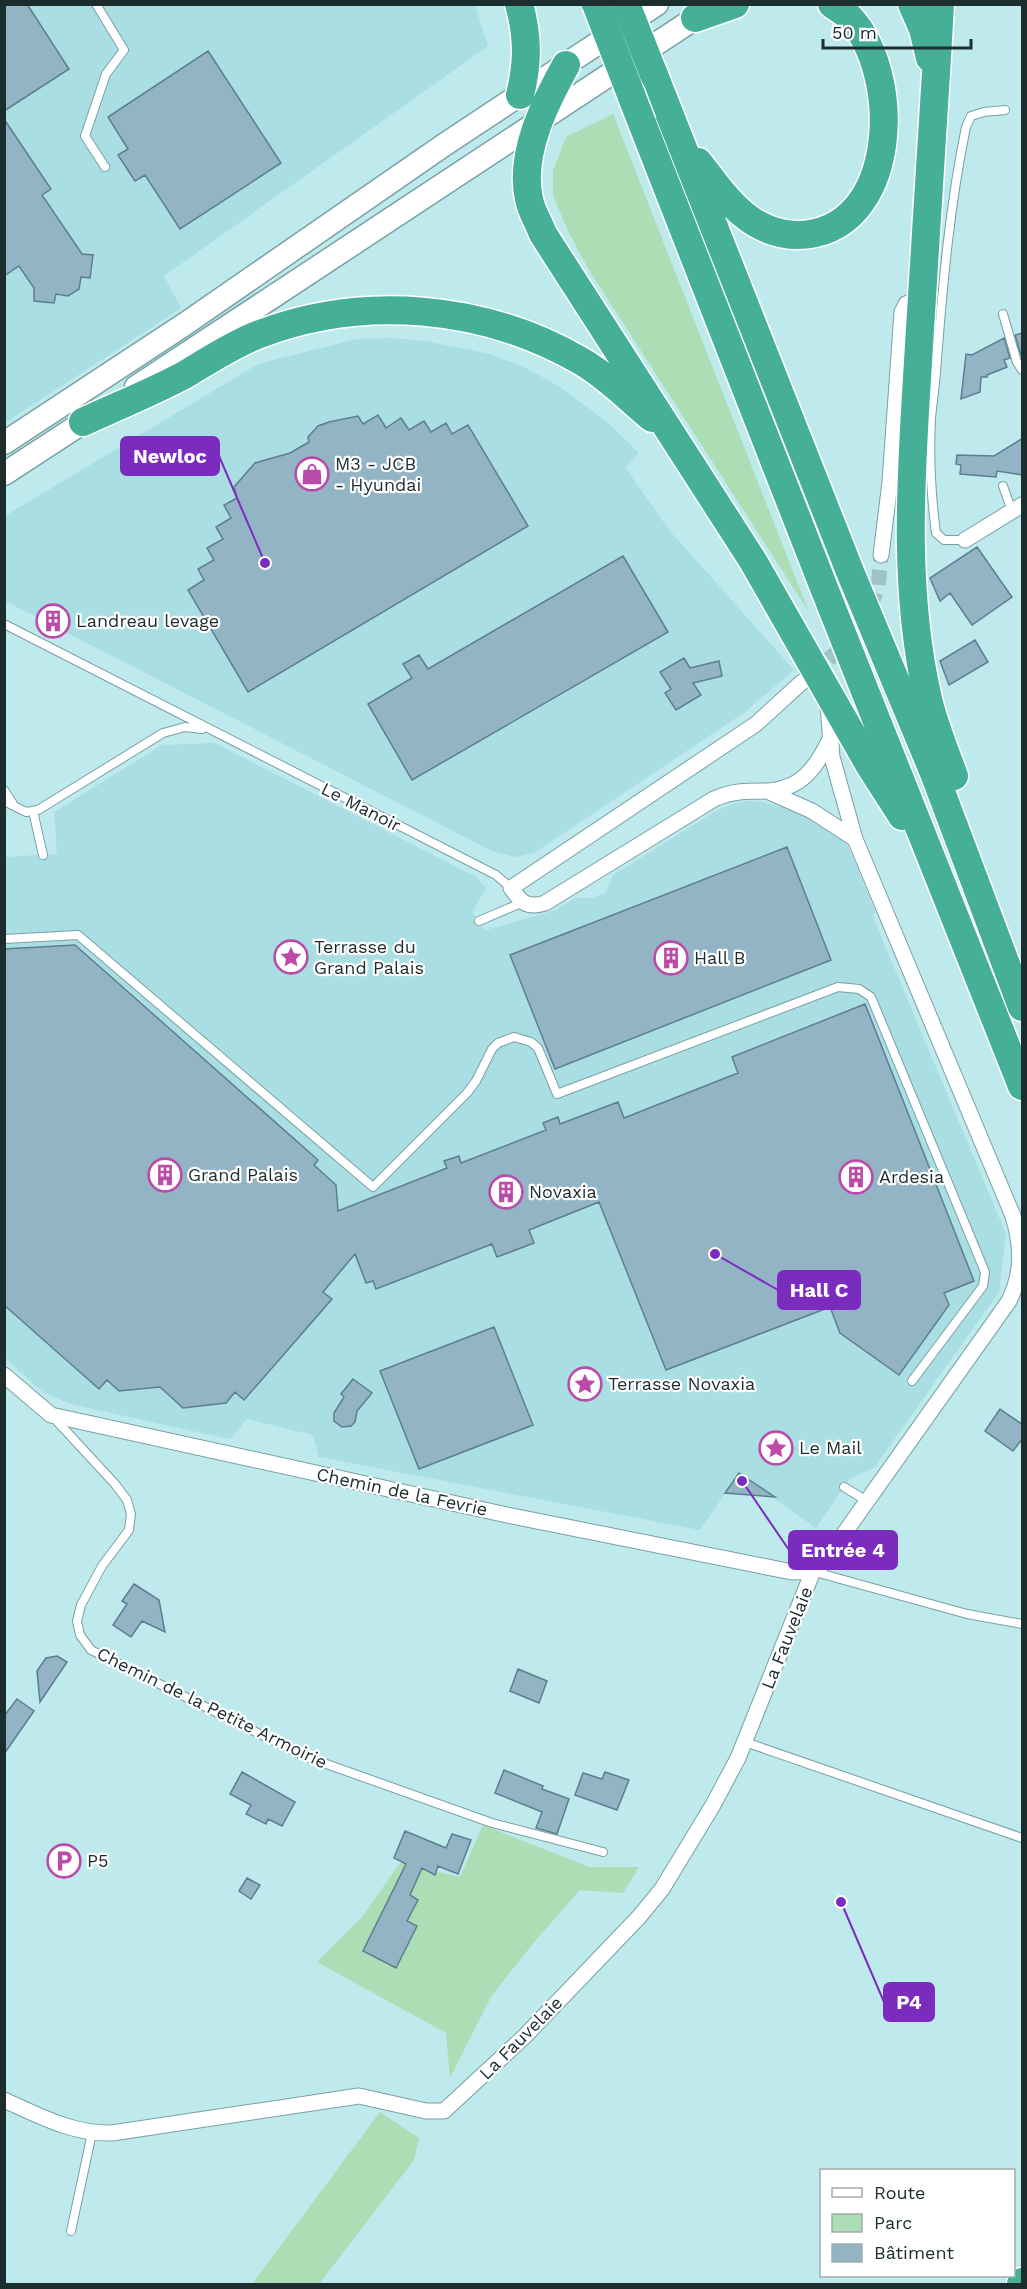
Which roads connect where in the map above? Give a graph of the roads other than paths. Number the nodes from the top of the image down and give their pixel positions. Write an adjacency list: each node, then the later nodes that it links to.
1 (96, 4): 17 (lane)
2 (519, 4): 13 (highway)
3 (596, 4): 39 (highway, bridge)
4 (626, 4): 16 (highway, bridge)
5 (657, 4): 11 (main road)
6 (735, 4): 10 (highway)
7 (832, 4): 16 (highway)
8 (912, 4): 12 (highway)
9 (940, 4): 12 (highway)
10 (705, 11): 15 (main road)
11 (566, 65): 13 (main road); 15 (highway)
12 (936, 80): 18 (highway)
13 (520, 95): 23 (main road)
14 (1005, 110): 27 (lane)
15 (538, 123): 21 (main road); 22 (highway)
16 (678, 136): 44 (highway)
17 (105, 167)
18 (921, 298): 28 (street); 44 (highway)
19 (1003, 314): 20 (lane)
20 (1023, 370)
21 (83, 422): 22 (highway); 24 (main road)
22 (676, 439): 30 (highway)
23 (4, 443)
24 (4, 474)
25 (1003, 486): 26 (lane)
26 (1017, 508): 27 (street)
27 (965, 540)
28 (881, 555)
29 (4, 624): 31 (lane, Le Manoir)
30 (814, 685): 32 (street); 39 (highway); 40 (street)
31 (209, 730): 36 (lane); 40 (lane, Le Manoir)
32 (830, 739): 34 (street); 37 (street)
33 (4, 790): 35 (lane)
34 (767, 791): 37 (street); 41 (street)
35 (9, 802): 36 (lane)
36 (33, 811): 38 (lane)
37 (855, 838): 51 (street)
38 (43, 855)
39 (939, 873): 46 (highway)
40 (511, 888): 41 (street)
41 (521, 903): 42 (lane)
42 (479, 921)
43 (4, 939): 48 (lane)
44 (1004, 961): 45 (highway)
45 (1023, 1007)
46 (1023, 1086)
47 (4, 1375): 49 (street, Chemin de la Fevrie)
48 (912, 1381)
49 (51, 1415): 52 (street, Chemin de la Fevrie); 56 (lane, Chemin de la Petite Armoirie)
50 (844, 1487): 51 (lane)
51 (867, 1501): 52 (street)
52 (813, 1571): 53 (lane); 54 (street, La Fauvelaie)
53 (1023, 1624)
54 (745, 1742): 55 (lane); 58 (street, La Fauvelaie)
55 (1023, 1838)
56 (603, 1852)
57 (4, 2100): 58 (street, La Fauvelaie)
58 (92, 2133): 59 (lane)
59 (71, 2231)

